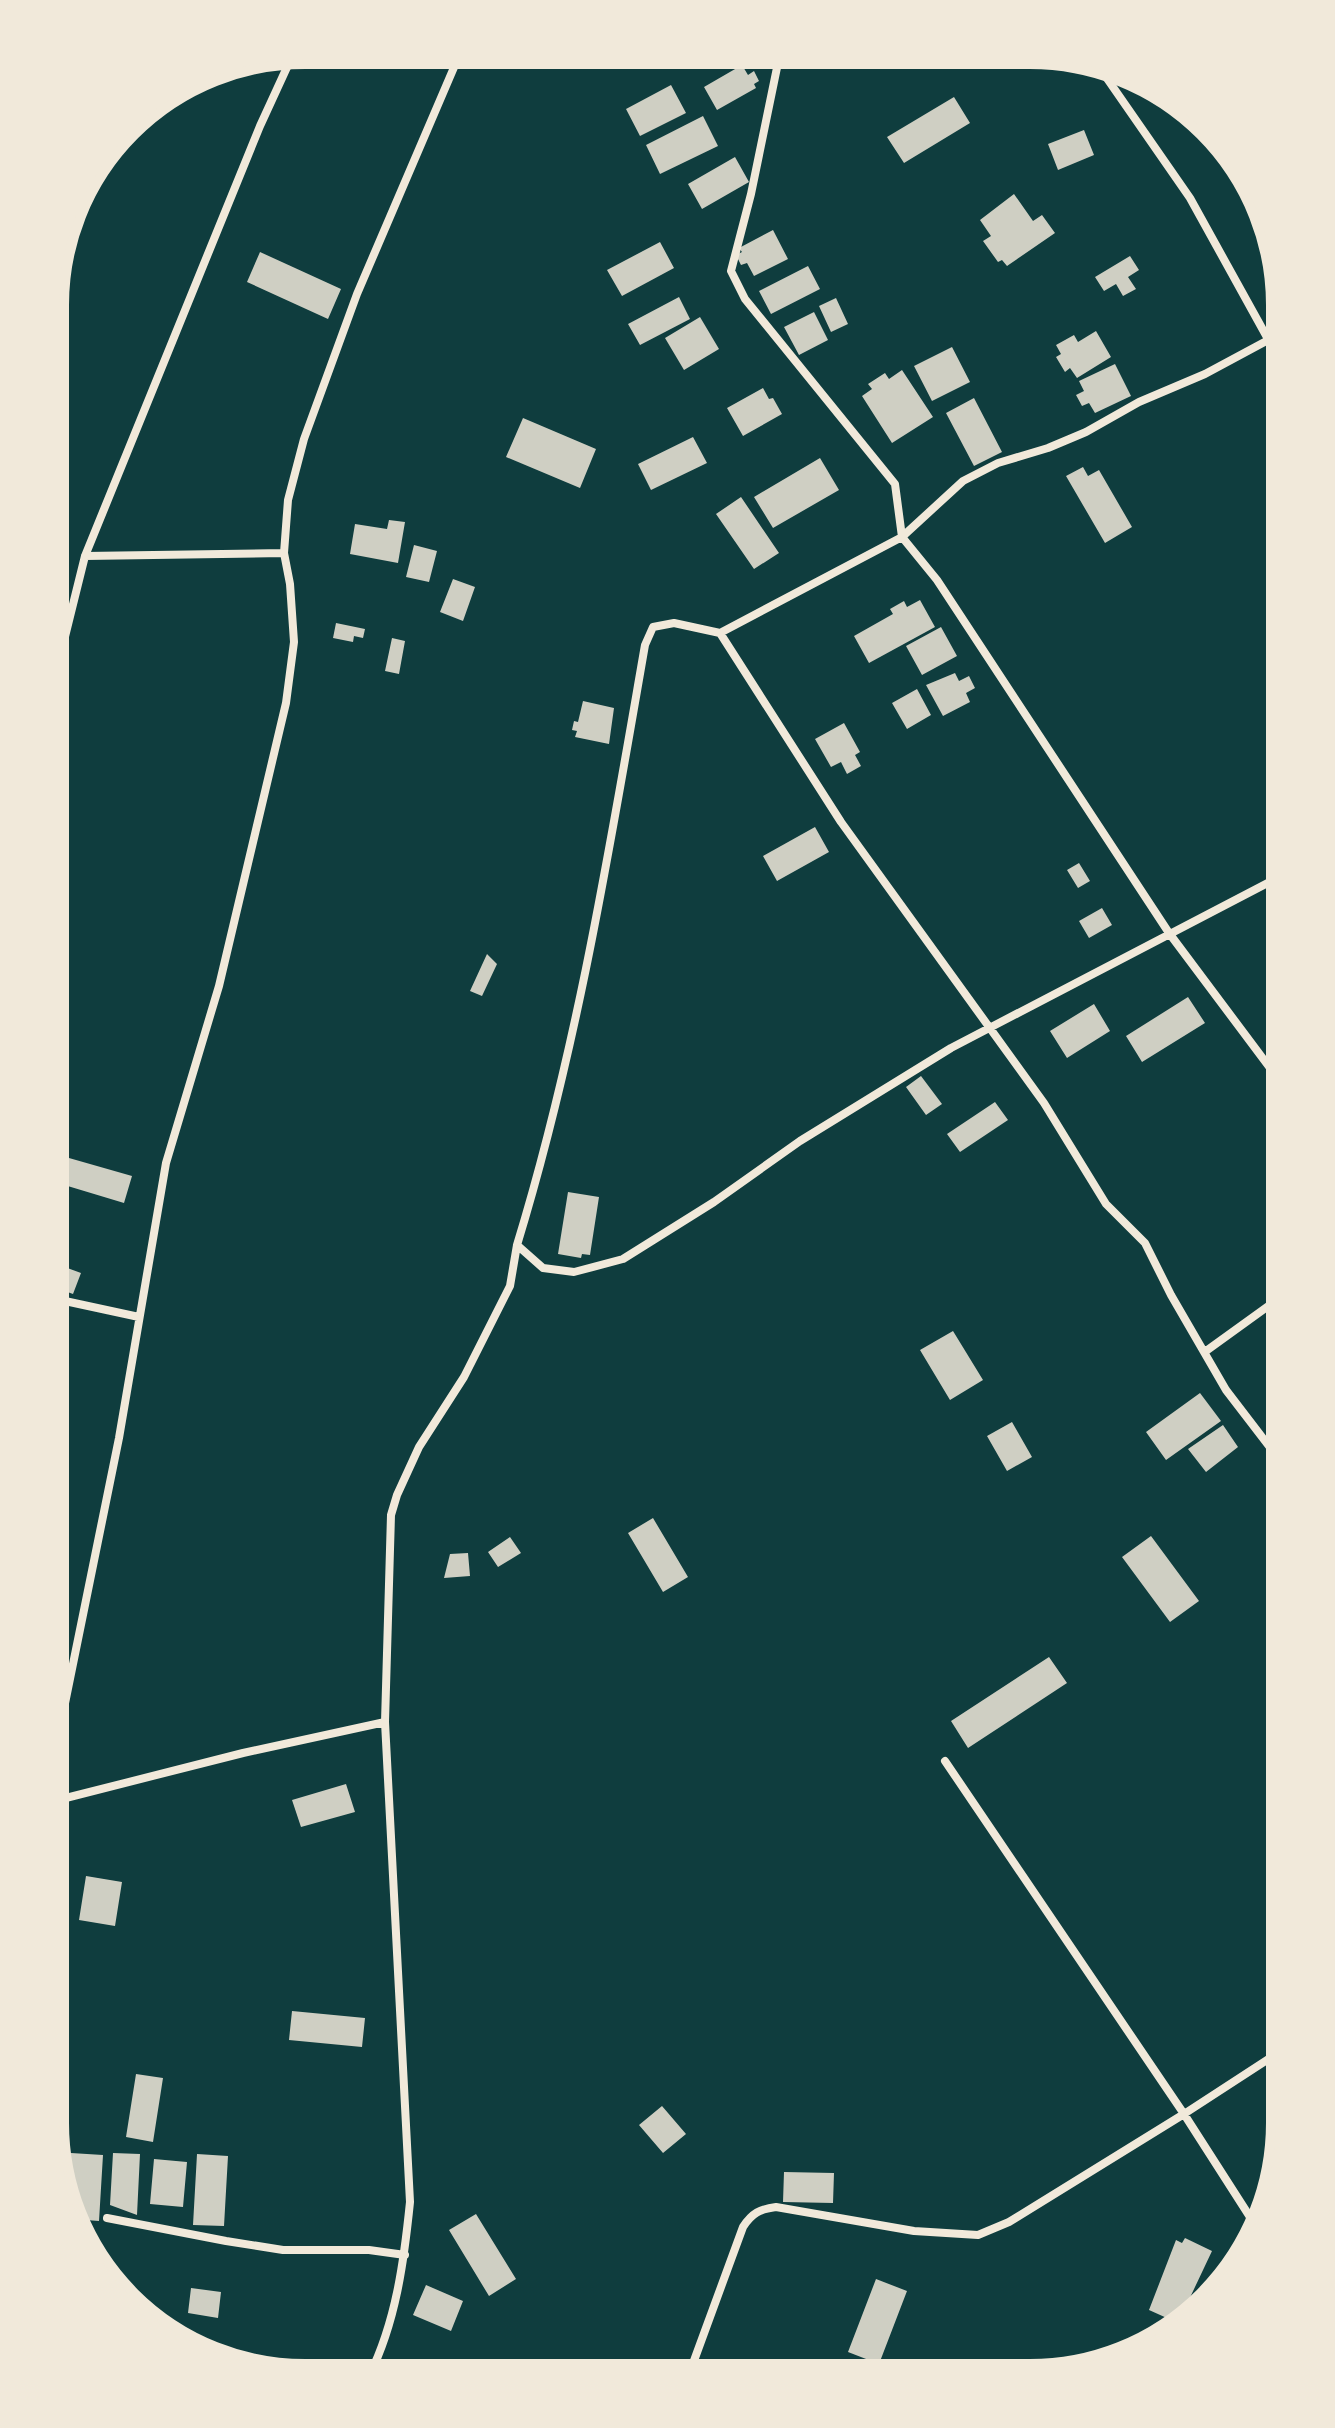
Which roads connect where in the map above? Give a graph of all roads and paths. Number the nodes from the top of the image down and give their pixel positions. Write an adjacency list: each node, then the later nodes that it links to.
1 (778, 64): 7 (street)
2 (288, 65): 9 (street)
3 (455, 65): 8 (street)
4 (1106, 77): 6 (street)
5 (1271, 338): 6 (street)
6 (1268, 339): 7 (street)
7 (902, 537): 10 (street); 13 (street)
8 (284, 553): 9 (street); 19 (street)
9 (85, 556): 11 (street)
10 (720, 633): 14 (street); 16 (street)
11 (64, 641)
12 (1271, 881): 13 (street)
13 (1169, 933): 14 (street); 15 (street)
14 (988, 1027): 16 (street); 20 (street)
15 (1271, 1069)
16 (517, 1245): 23 (street)
17 (64, 1301): 19 (street)
18 (1270, 1304): 20 (street)
19 (139, 1317): 22 (street)
20 (1206, 1351): 21 (street)
21 (1270, 1449)
22 (64, 1708)
23 (385, 1722): 25 (street); 30 (street)
24 (945, 1761): 27 (street)
25 (64, 1798)
26 (1270, 2058): 27 (street)
27 (1184, 2114): 29 (street); 32 (street)
28 (107, 2218): 30 (street)
29 (1251, 2218)
30 (405, 2255): 31 (street)
31 (373, 2364)
32 (693, 2364)

